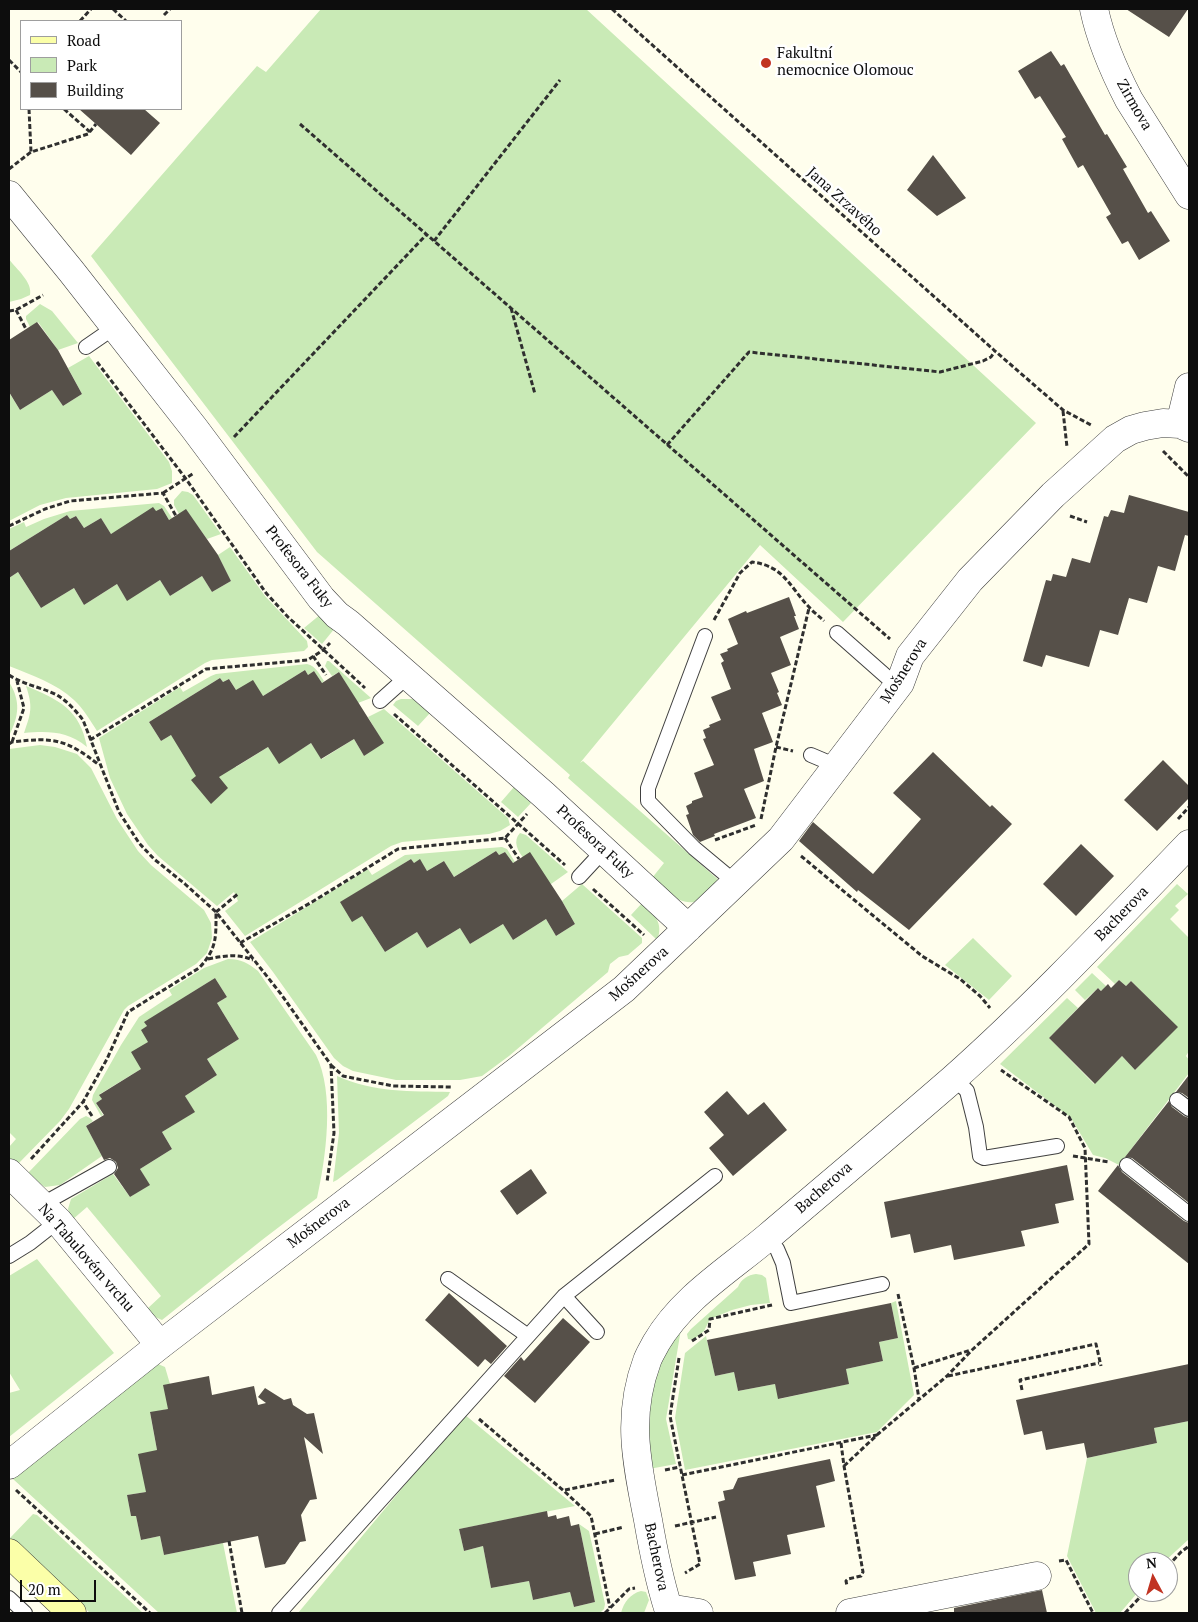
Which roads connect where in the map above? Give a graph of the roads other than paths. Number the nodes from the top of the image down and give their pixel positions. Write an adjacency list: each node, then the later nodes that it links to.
1 (1094, 9): 3 (street, Zirmova)
2 (9, 195): 4 (street, Profesora Fuky)
3 (1189, 195)
4 (115, 327): 5 (lane); 10 (street, Profesora Fuky)
5 (86, 347)
6 (1189, 387): 7 (street)
7 (1184, 426): 11 (street, Mošnerova)
8 (837, 633): 11 (lane)
9 (705, 636): 18 (lane)
10 (408, 676): 12 (lane); 16 (street, Profesora Fuky)
11 (898, 686): 14 (street, Mošnerova)
12 (380, 701)
13 (811, 755): 14 (lane)
14 (837, 766): 18 (street, Mošnerova)
15 (1189, 844): 20 (street, Bacherova)
16 (604, 850): 17 (lane); 19 (street, Profesora Fuky)
17 (579, 877)
18 (736, 883): 19 (street, Mošnerova)
19 (688, 928): 37 (street, Mošnerova)
20 (954, 1078): 23 (lane); 30 (street, Bacherova)
21 (1177, 1100): 22 (lane)
22 (1189, 1109)
23 (1057, 1146)
24 (1127, 1165): 29 (lane)
25 (109, 1167): 28 (lane)
26 (19, 1168): 28 (street, Na Tabulovém vrchu)
27 (716, 1176): 34 (lane)
28 (49, 1213): 31 (lane); 37 (street, Na Tabulovém vrchu)
29 (1189, 1214)
30 (766, 1238): 33 (lane); 43 (street, Bacherova)
31 (9, 1256)
32 (448, 1279): 36 (lane)
33 (882, 1284)
34 (564, 1296): 35 (lane); 36 (lane)
35 (597, 1332)
36 (528, 1336): 47 (lane)
37 (160, 1345): 38 (street, Mošnerova)
38 (12, 1477)
39 (9, 1553): 46 (street)
40 (9, 1574): 45 (street)
41 (1035, 1576): 49 (street)
42 (9, 1598): 44 (lane)
43 (665, 1611): 48 (street, Bacherova)
44 (25, 1613)
45 (53, 1613)
46 (72, 1613)
47 (279, 1613)
48 (699, 1613)
49 (851, 1613)

